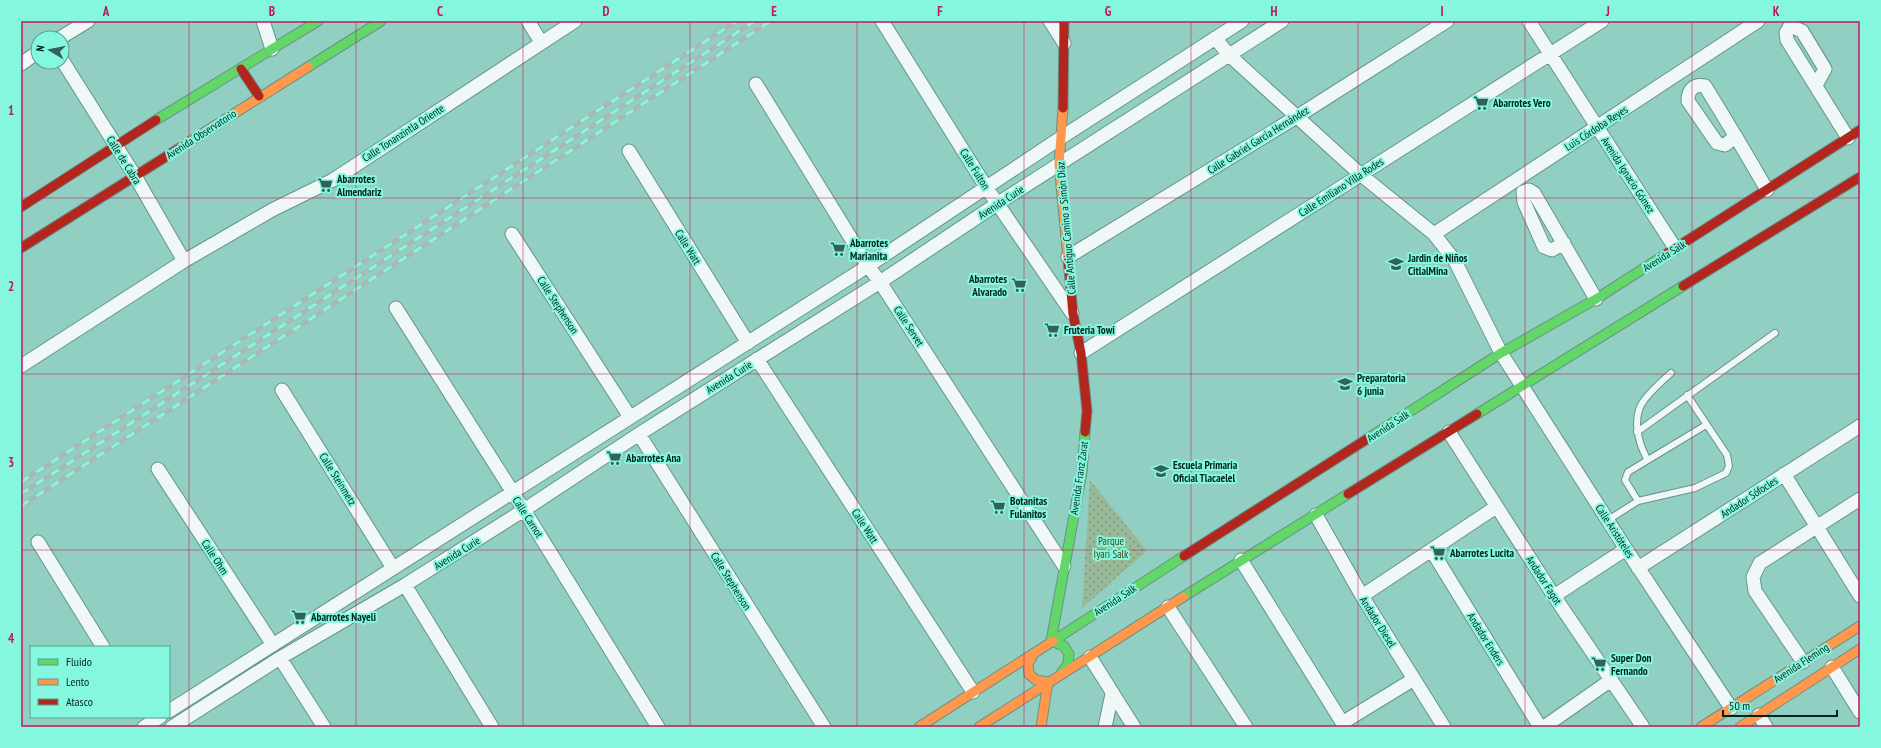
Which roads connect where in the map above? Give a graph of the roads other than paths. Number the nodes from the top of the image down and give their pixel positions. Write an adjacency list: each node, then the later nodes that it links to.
1 (88, 21): 16 (street)
2 (263, 21): 20 (street)
3 (318, 21): 20 (main road)
4 (381, 21): 29 (main road, Avenida Observatorio)
5 (528, 21): 18 (street)
6 (575, 21): 18 (street, Calle Tonanzintla Oriente)
7 (882, 21): 42 (street, Calle Fulton)
8 (1050, 21): 19 (street)
9 (1064, 21): 19 (main road, Calle Antiguo Camino a Simón Díaz)
10 (1242, 21): 17 (street, Avenida Curie)
11 (1282, 21): 22 (street, Avenida Curie)
12 (1447, 21): 30 (street, Calle Gabriel García Hernández)
13 (1529, 21): 21 (street, Avenida Ignacio Gómez)
14 (1602, 21): 21 (street, Calle Emiliano Villa Rodes)
15 (1758, 21): 31 (street, Luis Córdoba Reyes)
16 (70, 32)
17 (1215, 38): 22 (street, Calle Aristóteles); 34 (street, Avenida Curie)
18 (541, 42): 52 (street, Calle Tonanzintla Oriente)
19 (1064, 43): 34 (main road, Calle Antiguo Camino a Simón Díaz)
20 (272, 49): 25 (main road)
21 (1550, 54): 31 (street, Avenida Ignacio Gómez); 39 (street, Calle Emiliano Villa Rodes)
22 (1229, 55): 30 (street, Calle Aristóteles); 38 (street, Avenida Curie)
23 (30, 58): 24 (street)
24 (21, 64)
25 (241, 68): 29 (main road); 36 (main road)
26 (68, 70): 36 (street, Calle de Cabra)
27 (756, 84): 53 (street, Calle Servet)
28 (1816, 85): 35 (street)
29 (259, 96): 40 (main road, Avenida Observatorio)
30 (1298, 116): 39 (street, Calle Aristóteles); 51 (street, Calle Gabriel García Hernández)
31 (1597, 127): 47 (street, Luis Córdoba Reyes); 50 (street, Avenida Ignacio Gómez)
32 (1860, 130): 35 (main road, Avenida Salk)
33 (1736, 136): 43 (street)
34 (1062, 137): 38 (main road, Calle Antiguo Camino a Simón Díaz); 42 (street, Avenida Curie)
35 (1848, 138): 43 (main road, Avenida Salk)
36 (114, 146): 40 (street, Calle de Cabra); 45 (main road)
37 (629, 151): 59 (street, Calle Watt)
38 (1059, 164): 44 (street, Avenida Curie); 51 (main road, Calle Antiguo Camino a Simón Díaz)
39 (1360, 174): 47 (street, Calle Aristóteles); 61 (street, Calle Emiliano Villa Rodes)
40 (134, 176): 49 (main road, Avenida Observatorio); 52 (street, Calle de Cabra)
41 (1860, 177): 65 (main road)
42 (986, 188): 44 (street, Calle Fulton); 53 (street, Avenida Curie)
43 (1768, 190): 50 (main road, Avenida Salk)
44 (997, 204): 54 (street, Avenida Curie); 57 (street, Calle Fulton)
45 (21, 207)
46 (512, 234): 68 (street, Calle Stephenson)
47 (1434, 234): 60 (street, Calle Aristóteles)
48 (1564, 243): 55 (street)
49 (21, 248)
50 (1675, 248): 55 (main road, Avenida Salk)
51 (1068, 257): 57 (main road, Calle Antiguo Camino a Simón Díaz)
52 (184, 261): 63 (street, Calle Tonanzintla Oriente)
53 (868, 266): 54 (street, Calle Servet); 59 (street, Avenida Curie)
54 (880, 282): 62 (street, Avenida Curie); 89 (street, Calle Servet)
55 (1596, 299): 60 (main road, Avenida Salk)
56 (396, 308): 77 (street, Calle Carnot)
57 (1073, 314): 61 (main road, Avenida Franz Zarat)
58 (1775, 333): 67 (lane)
59 (748, 343): 68 (street, Avenida Curie)
60 (1501, 353): 65 (street, Calle Aristóteles); 98 (main road, Avenida Salk)
61 (1081, 354): 89 (main road, Avenida Franz Zarat)
62 (757, 359): 73 (street, Avenida Curie); 111 (street, Calle Watt)
63 (21, 366)
64 (1671, 372): 72 (lane)
65 (1522, 386): 71 (main road); 83 (street, Calle Aristóteles)
66 (282, 390): 90 (street, Calle Steinmetz)
67 (1687, 395): 69 (lane); 72 (lane)
68 (630, 417): 77 (street, Avenida Curie)
69 (1706, 424): 74 (lane); 79 (lane)
70 (1860, 426): 76 (street, Andador Sófocles)
71 (1449, 432): 80 (street, Andador Fagot); 82 (main road)
72 (1637, 432): 74 (lane)
73 (639, 434): 81 (street, Avenida Curie); 122 (street, Calle Stephenson)
74 (1647, 458): 79 (lane)
75 (158, 469): 99 (street, Calle Ohm)
76 (1784, 474): 84 (street); 91 (street, Andador Sófocles)
77 (512, 493): 81 (street, Calle Carnot); 90 (street, Avenida Curie)
78 (1860, 499): 84 (street)
79 (1638, 501): 83 (lane)
80 (1496, 507): 87 (street); 94 (street, Andador Fagot)
81 (524, 510): 92 (street, Avenida Curie); 121 (street, Calle Carnot)
82 (1316, 515): 88 (main road); 93 (street, Andador Diesel)
83 (1608, 520): 86 (street, Calle Aristóteles)
84 (1816, 527): 95 (street); 105 (street)
85 (38, 542): 100 (street)
86 (1626, 549): 91 (street, Calle Aristóteles); 94 (street)
87 (1432, 551): 93 (street); 130 (street, Andador Enders)
88 (1241, 560): 96 (main road); 117 (street)
89 (1064, 566): 98 (main road, Avenida Franz Zarat)
90 (393, 568): 99 (street, Avenida Curie)
91 (1638, 568): 113 (street, Calle Aristóteles)
92 (405, 585): 104 (street, Avenida Curie); 120 (street)
93 (1362, 596): 108 (street, Andador Diesel)
94 (1554, 596): 109 (street, Andador Fagot)
95 (1860, 596)
96 (1168, 607): 103 (main road); 128 (street)
97 (1860, 626): 105 (main road, Avenida Fleming)
98 (1051, 641): 102 (main road, Avenida Salk); 107 (main road)
99 (273, 645): 114 (street, Avenida Curie)
100 (102, 646)
101 (1860, 649): 106 (main road, Avenida Fleming)
102 (1034, 653): 110 (main road); 111 (main road, Avenida Salk)
103 (1090, 657): 107 (main road); 112 (street)
104 (280, 658): 118 (street, Avenida Curie); 119 (street)
105 (1803, 662): 113 (main road, Avenida Fleming)
106 (1832, 667): 115 (street); 116 (main road, Avenida Fleming)
107 (1060, 674): 110 (main road)
108 (1414, 680): 117 (street); 129 (street, Andador Diesel)
109 (1610, 680): 131 (street); 132 (street, Andador Fagot)
110 (1048, 682): 124 (main road); 125 (main road)
111 (972, 692): 123 (main road, Avenida Salk)
112 (1112, 694): 126 (street); 127 (street)
113 (1731, 708): 133 (main road, Avenida Fleming)
114 (170, 710)
115 (1860, 712)
116 (1759, 715): 134 (main road, Avenida Fleming); 135 (street)
117 (1344, 725)
118 (172, 727)
119 (324, 727)
120 (492, 727)
121 (658, 727)
122 (824, 727)
123 (919, 727)
124 (978, 727)
125 (1041, 727)
126 (1105, 727)
127 (1134, 727)
128 (1246, 727)
129 (1444, 727)
130 (1540, 727)
131 (1544, 727)
132 (1643, 727)
133 (1701, 727)
134 (1740, 727)
135 (1766, 727)

